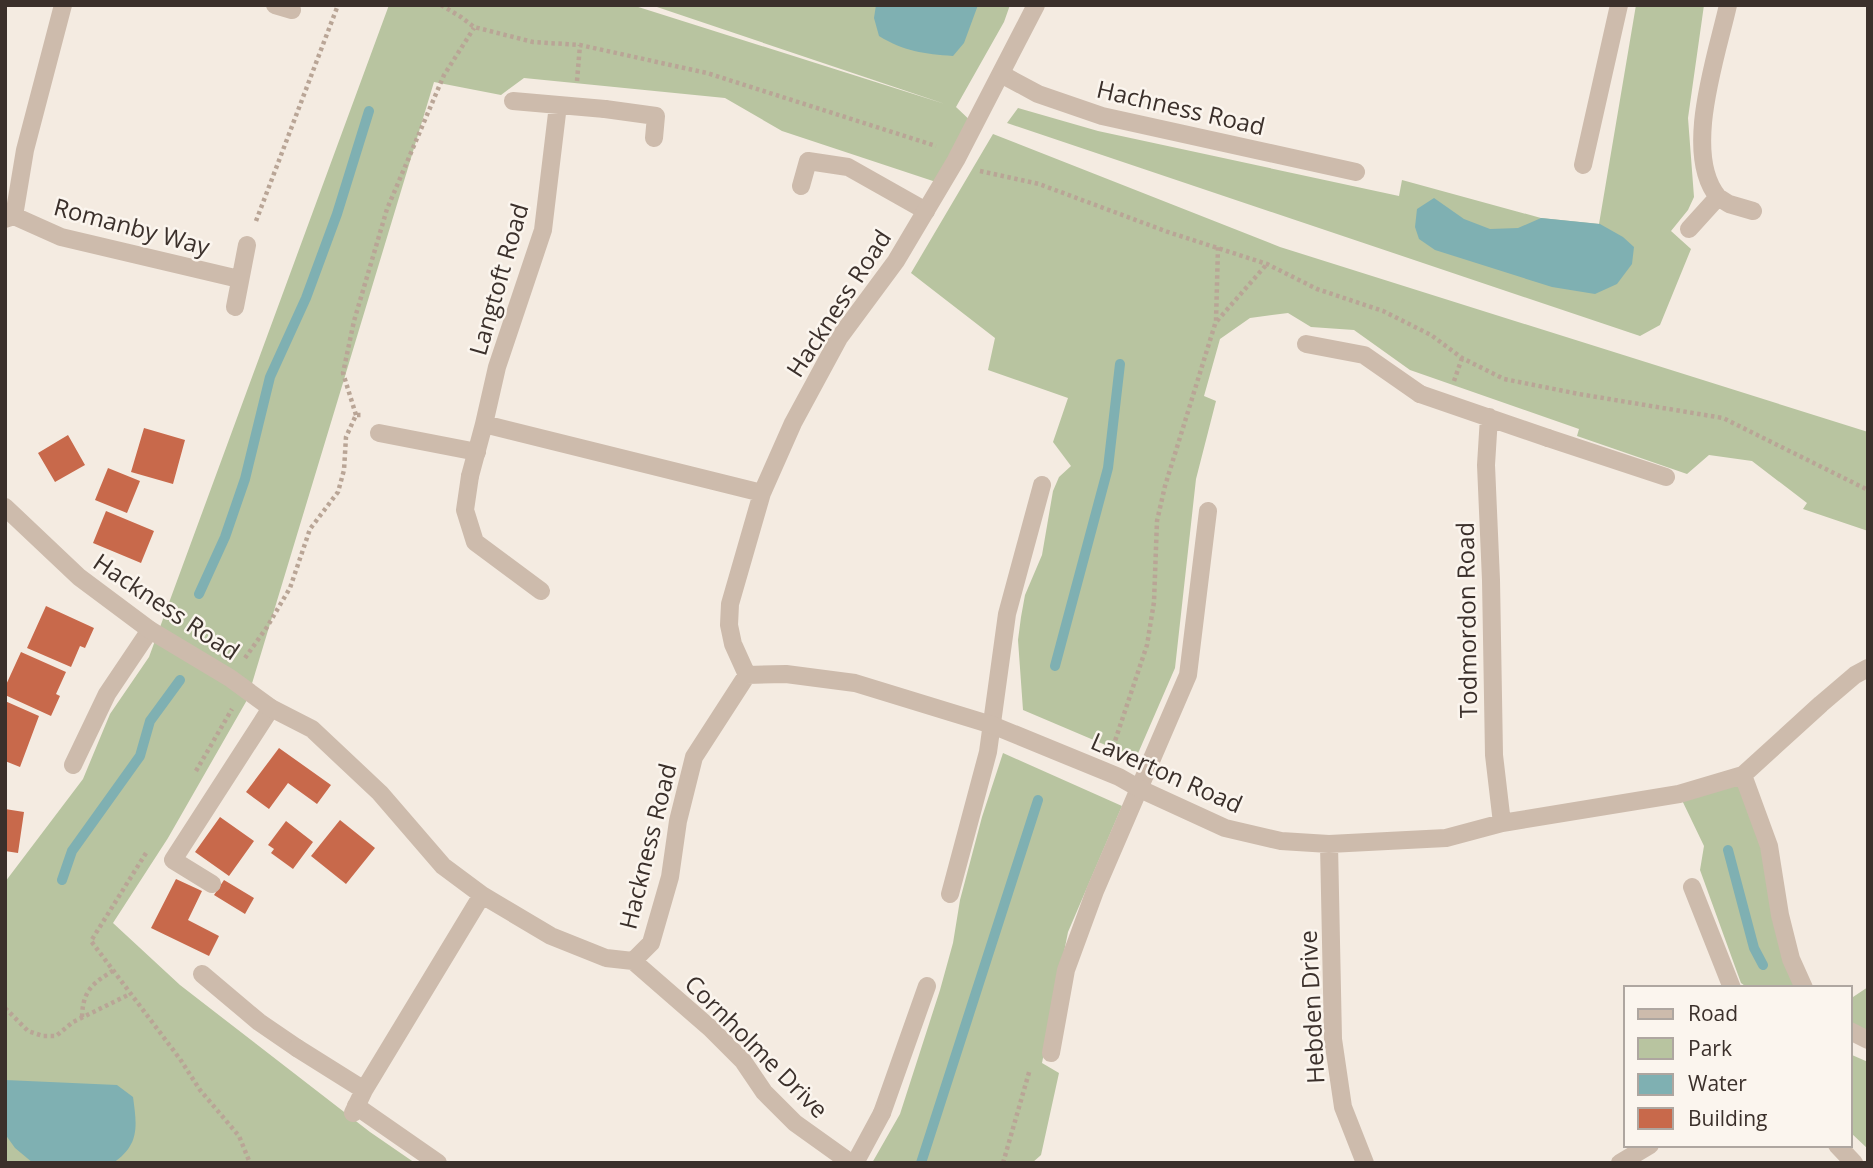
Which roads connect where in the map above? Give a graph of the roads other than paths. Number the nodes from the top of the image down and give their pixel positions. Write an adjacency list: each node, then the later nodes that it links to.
1 (63, 5): 15 (street)
2 (1036, 5): 5 (street, Hackness Road)
3 (1619, 5): 9 (street)
4 (1728, 5): 12 (street)
5 (1001, 74): 10 (street, Hachness Road); 13 (street, Hackness Road)
6 (513, 101): 7 (street)
7 (566, 106): 8 (street); 22 (street, Langtoft Road)
8 (654, 138)
9 (1583, 165)
10 (1356, 172)
11 (801, 186): 13 (street)
12 (1718, 197): 14 (street); 16 (street)
13 (926, 211): 27 (street, Hackness Road)
14 (1754, 211)
15 (10, 218): 18 (street, Romanby Way)
16 (1689, 229)
17 (247, 245): 18 (street, Romanby Way)
18 (239, 279): 19 (street, Romanby Way)
19 (235, 307)
20 (1306, 344): 21 (street)
21 (1489, 416): 25 (street); 39 (street, Todmordon Road)
22 (484, 424): 24 (street, Langtoft Road); 27 (street)
23 (379, 433): 24 (street)
24 (477, 452): 30 (street, Langtoft Road)
25 (1666, 477)
26 (1042, 485): 35 (street)
27 (762, 493): 33 (street, Hackness Road)
28 (5, 507): 31 (street, Hackness Road)
29 (1208, 511): 38 (street)
30 (541, 592)
31 (150, 629): 34 (street, Hackness Road); 36 (street)
32 (1868, 668): 37 (street, Laverton Road)
33 (747, 675): 35 (street, Laverton Road); 45 (street, Hackness Road)
34 (271, 708): 41 (street); 44 (street, Hackness Road)
35 (992, 724): 38 (street, Laverton Road); 43 (street)
36 (73, 765)
37 (1743, 775): 39 (street, Laverton Road); 49 (street)
38 (1140, 789): 40 (street, Laverton Road); 52 (street)
39 (1502, 822): 40 (street, Laverton Road)
40 (1329, 844): 58 (street, Hebden Drive)
41 (212, 884)
42 (1692, 887): 48 (street)
43 (950, 894)
44 (482, 895): 45 (street, Hackness Road); 53 (street)
45 (633, 961): 57 (street, Cornholme Drive)
46 (202, 974): 53 (street)
47 (927, 986): 57 (street, Cornholme Drive)
48 (1731, 986)
49 (1803, 986)
50 (1852, 1032): 51 (street)
51 (1868, 1040)
52 (1051, 1054)
53 (357, 1103): 56 (street)
54 (1647, 1147): 59 (street)
55 (1839, 1147): 60 (street)
56 (438, 1163)
57 (853, 1163)
58 (1365, 1163)
59 (1620, 1163)
60 (1854, 1163)

